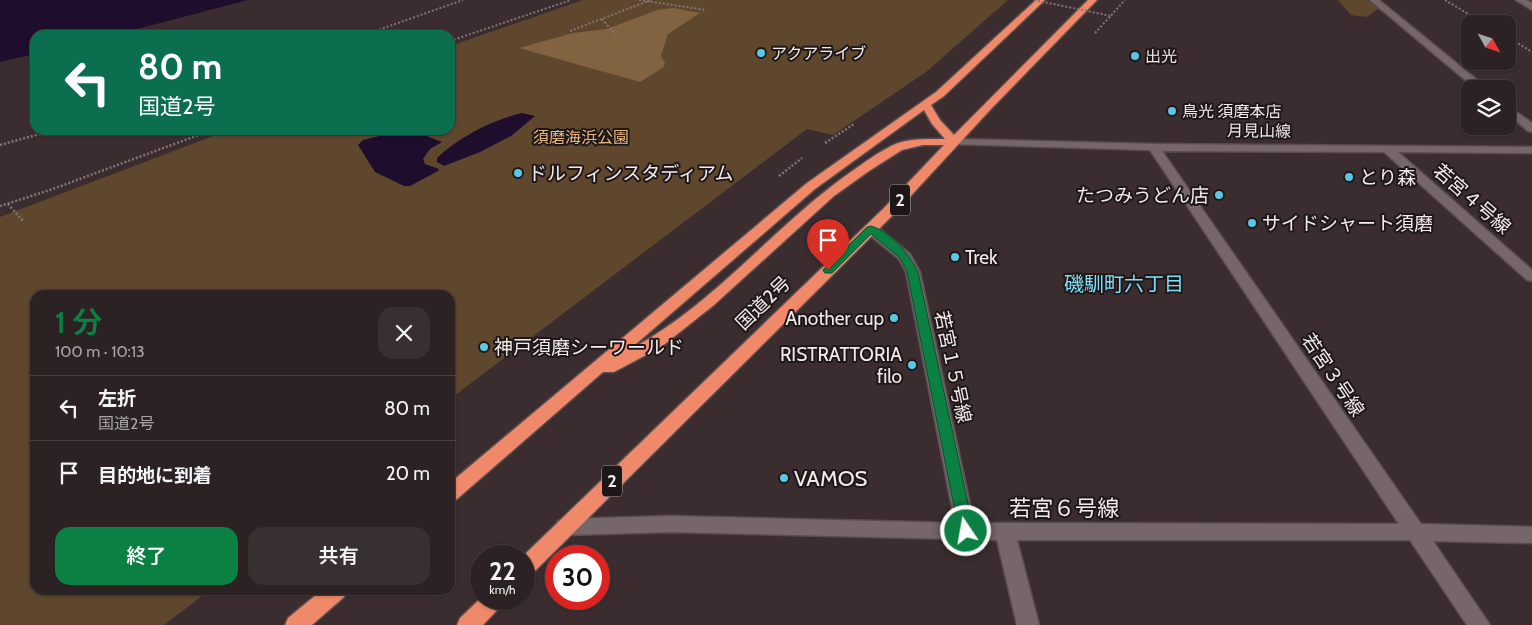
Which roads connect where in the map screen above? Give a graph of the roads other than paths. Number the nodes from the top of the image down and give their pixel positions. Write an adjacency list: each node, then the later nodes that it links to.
1 (1041, 0): 7 (highway, 2)
2 (1093, 0): 10 (highway, 国道2号 / 2)
3 (1374, 0): 6 (street)
4 (1520, 0): 5 (street)
5 (1532, 7)
6 (1472, 80)
7 (925, 104): 10 (highway); 16 (highway, 2)
8 (1516, 116): 9 (street)
9 (1532, 129)
10 (955, 142): 11 (street, 月見山線); 14 (highway, 国道2号 / 2); 16 (highway, 2)
11 (1154, 147): 12 (street, 月見山線); 21 (street, 若宮３号線)
12 (1388, 150): 13 (street, 月見山線); 15 (street, 若宮４号線)
13 (1532, 150)
14 (871, 229): 18 (highway, 国道2号 / 2); 19 (street, 若宮１５号線)
15 (1532, 277)
16 (584, 380): 17 (highway, 2)
17 (455, 490)
18 (565, 527): 19 (street, 若宮６号線); 23 (highway, 国道2号 / 2)
19 (966, 531): 20 (street, 若宮６号線)
20 (1005, 532): 21 (street, 若宮６号線); 28 (street)
21 (1416, 532): 22 (street, 若宮６号線); 29 (street, 若宮３号線)
22 (1532, 535)
23 (535, 558)
24 (331, 595): 26 (highway)
25 (483, 610): 27 (highway)
26 (296, 625)
27 (468, 625)
28 (1028, 625)
29 (1480, 625)

